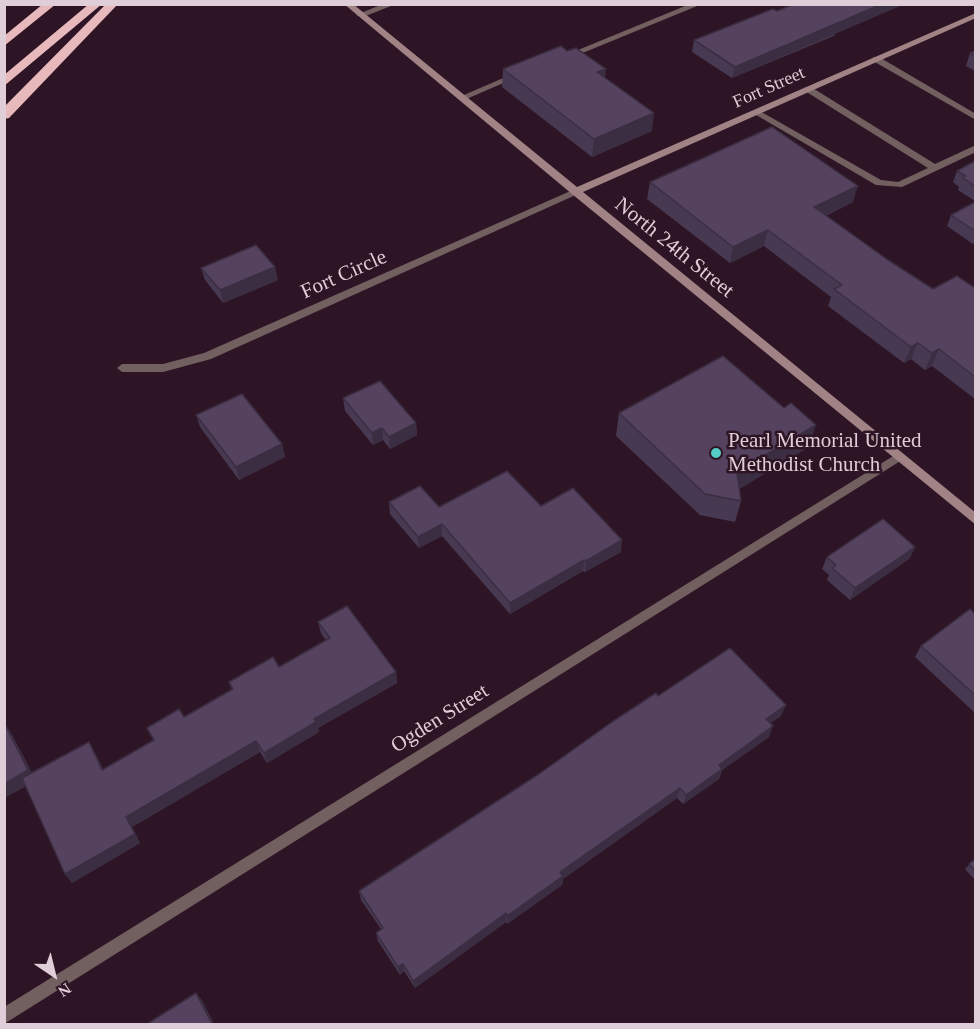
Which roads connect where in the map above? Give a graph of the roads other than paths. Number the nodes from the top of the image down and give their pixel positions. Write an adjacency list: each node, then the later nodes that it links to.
1 (38, 4): 10 (highway)
2 (51, 4): 11 (highway)
3 (97, 4): 15 (highway)
4 (113, 4): 19 (highway)
5 (348, 4): 8 (street, North 24th Street)
6 (392, 4): 8 (street)
7 (698, 4): 13 (street)
8 (360, 15): 17 (street, North 24th Street)
9 (975, 15): 12 (street, Fort Street)
10 (4, 28)
11 (4, 42)
12 (876, 59): 16 (street, Fort Street); 20 (street)
13 (558, 60)
14 (525, 72): 17 (street)
15 (4, 82)
16 (808, 89): 18 (street, Fort Street); 22 (street)
17 (461, 98): 23 (street, North 24th Street)
18 (755, 112): 22 (street); 23 (street, Fort Street)
19 (4, 115)
20 (975, 118)
21 (975, 148): 22 (street)
22 (935, 168)
23 (575, 192): 24 (street, Fort Circle); 25 (street, North 24th Street)
24 (122, 368)
25 (898, 457): 26 (street, North 24th Street); 27 (street, Ogden Street)
26 (975, 520)
27 (4, 1017)

